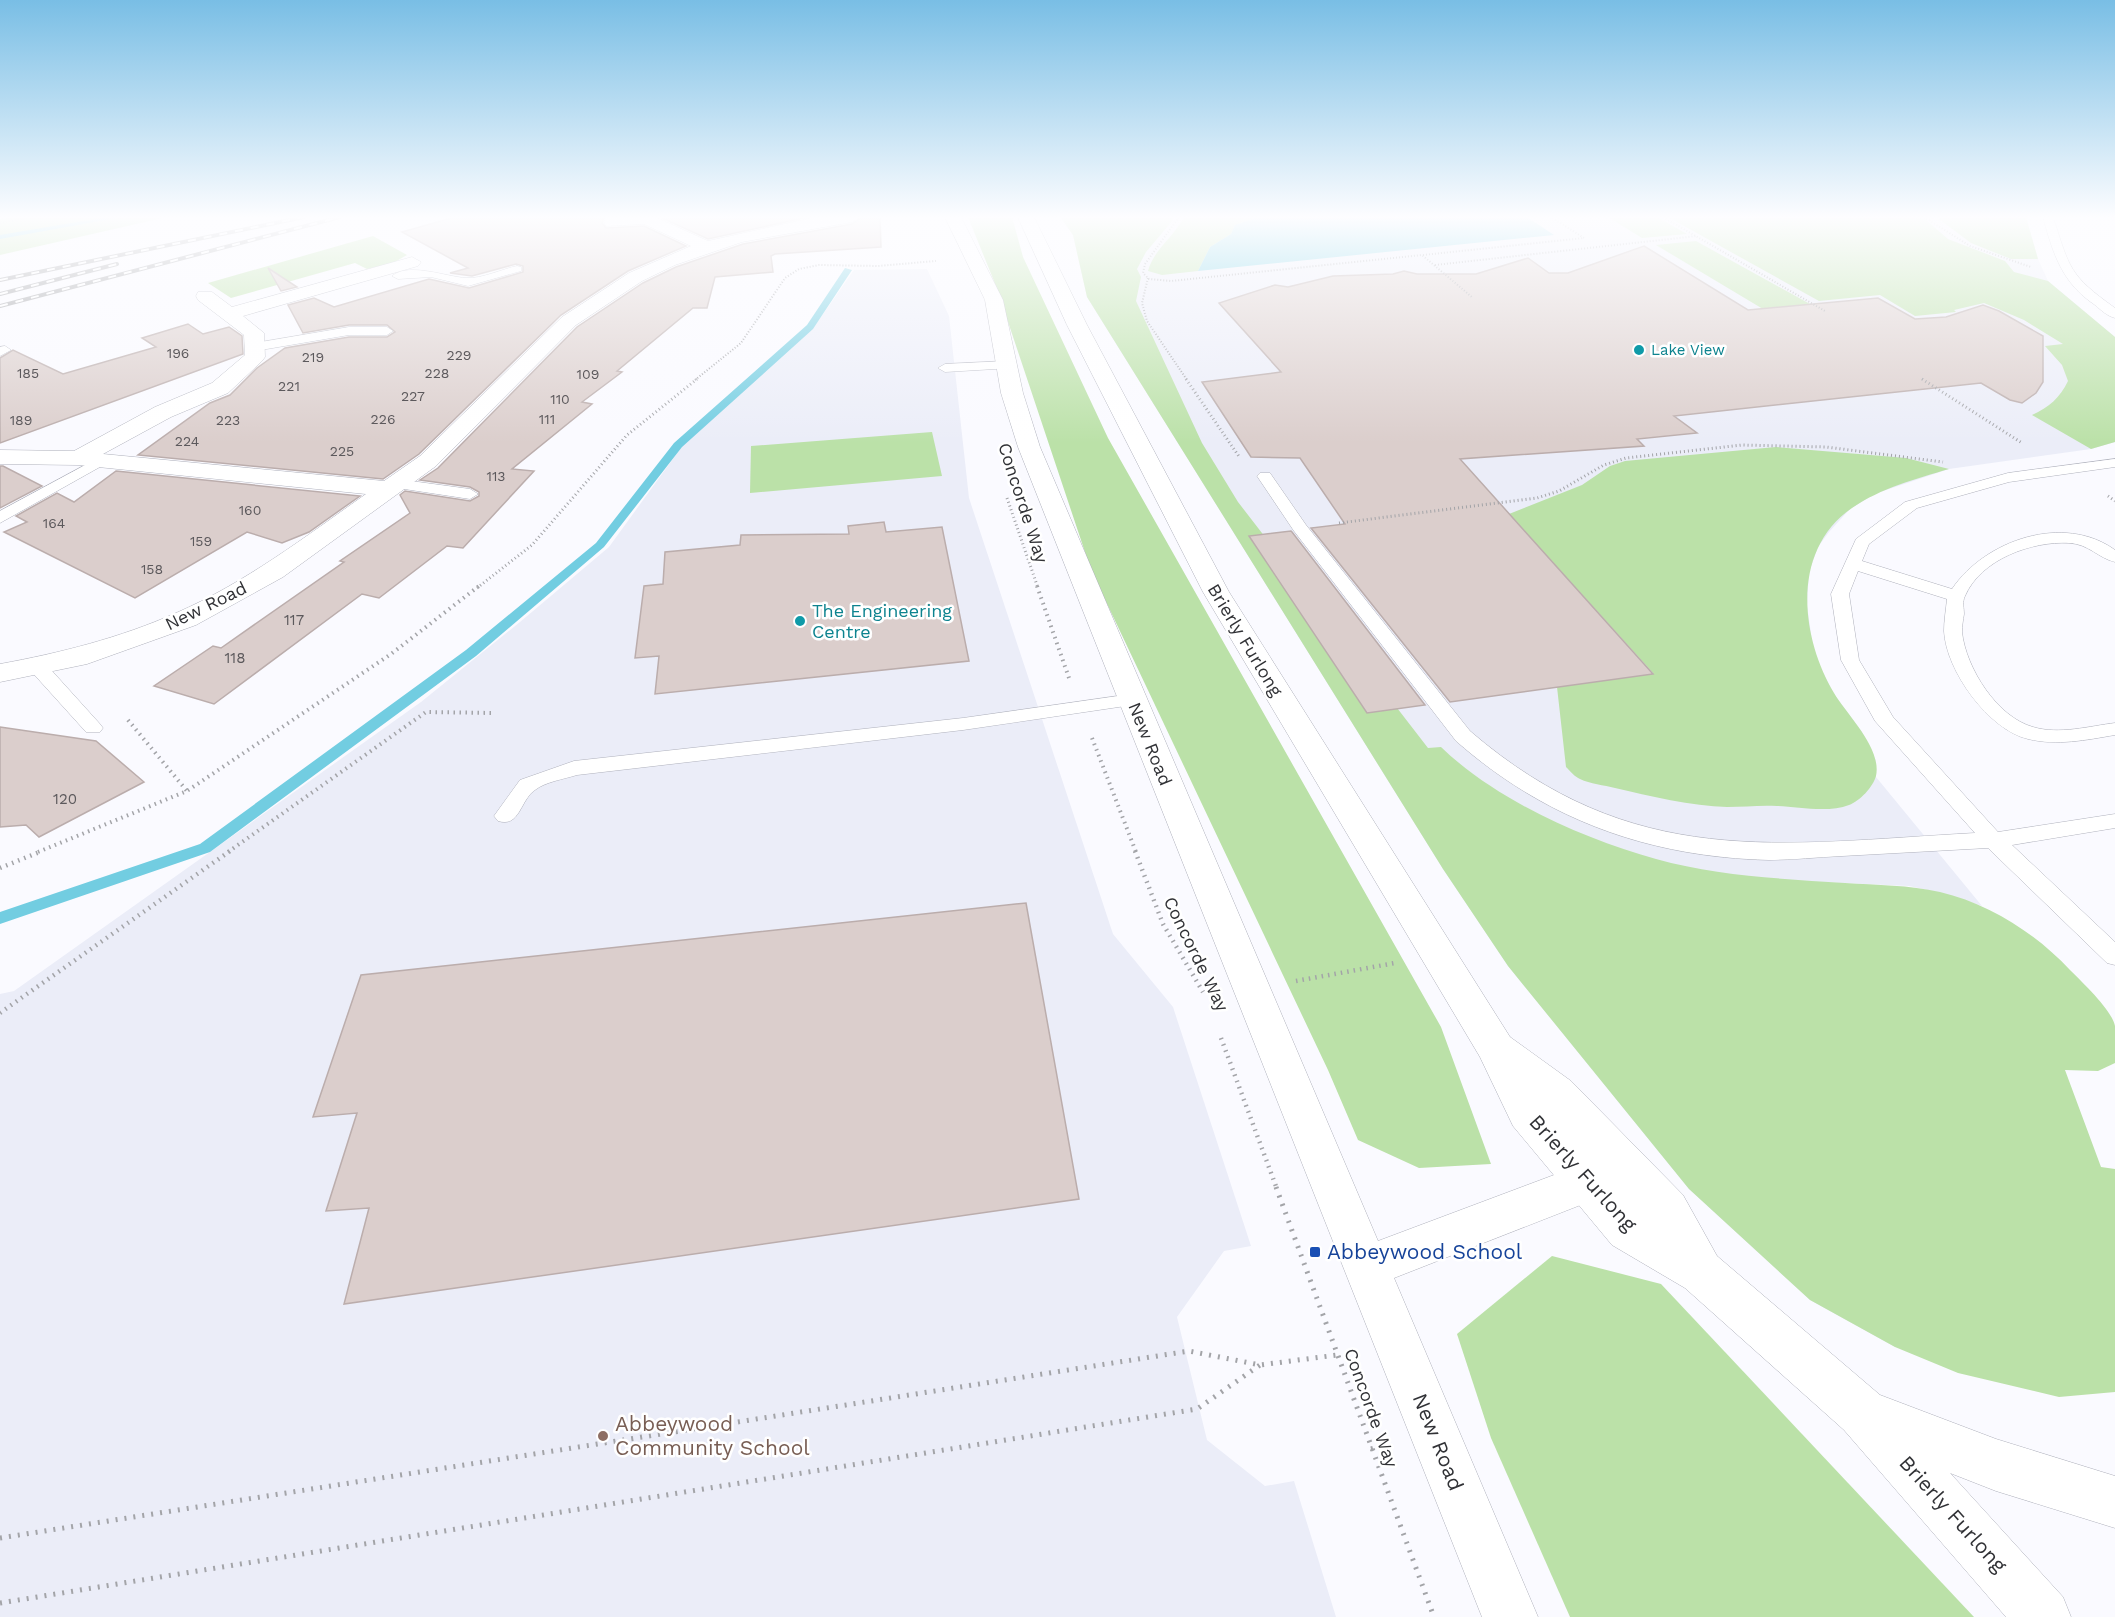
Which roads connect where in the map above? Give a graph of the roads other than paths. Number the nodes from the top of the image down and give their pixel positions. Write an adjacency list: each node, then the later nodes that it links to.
1 (311, 292): 7 (street)
2 (608, 292): 18 (street, New Road)
3 (990, 292): 11 (street, New Road)
4 (1062, 292): 33 (street, Brierly Furlong)
5 (2086, 292): 8 (lane)
6 (205, 296): 7 (street)
7 (231, 313): 10 (street)
8 (2115, 314)
9 (387, 331): 10 (lane)
10 (255, 347): 14 (street)
11 (1007, 365): 12 (lane); 26 (street, New Road)
12 (945, 368)
13 (0, 457): 14 (street)
14 (78, 458): 15 (street)
15 (102, 460): 18 (street); 20 (lane)
16 (2115, 463): 22 (lane)
17 (1265, 476): 31 (lane)
18 (392, 487): 19 (lane); 24 (street, New Road)
19 (470, 494)
20 (0, 518)
21 (2115, 557): 23 (lane)
22 (1853, 564): 23 (lane); 31 (lane)
23 (1956, 596): 28 (lane)
24 (37, 666): 25 (street, New Road); 27 (lane)
25 (0, 673)
26 (1132, 700): 29 (lane); 35 (street, New Road)
27 (93, 728)
28 (2115, 729)
29 (505, 816)
30 (2115, 821): 31 (lane)
31 (1993, 840): 32 (lane)
32 (2115, 956)
33 (1494, 1046): 34 (street, Brierly Furlong); 36 (street, Brierly Furlong)
34 (1586, 1183): 35 (street); 36 (street, Brierly Furlong)
35 (1366, 1267): 39 (street, New Road)
36 (1701, 1272): 37 (street, Brierly Furlong)
37 (1862, 1412): 38 (street, Brierly Furlong); 40 (street, Brierly Furlong)
38 (2115, 1502)
39 (1510, 1617)
40 (2043, 1617)

